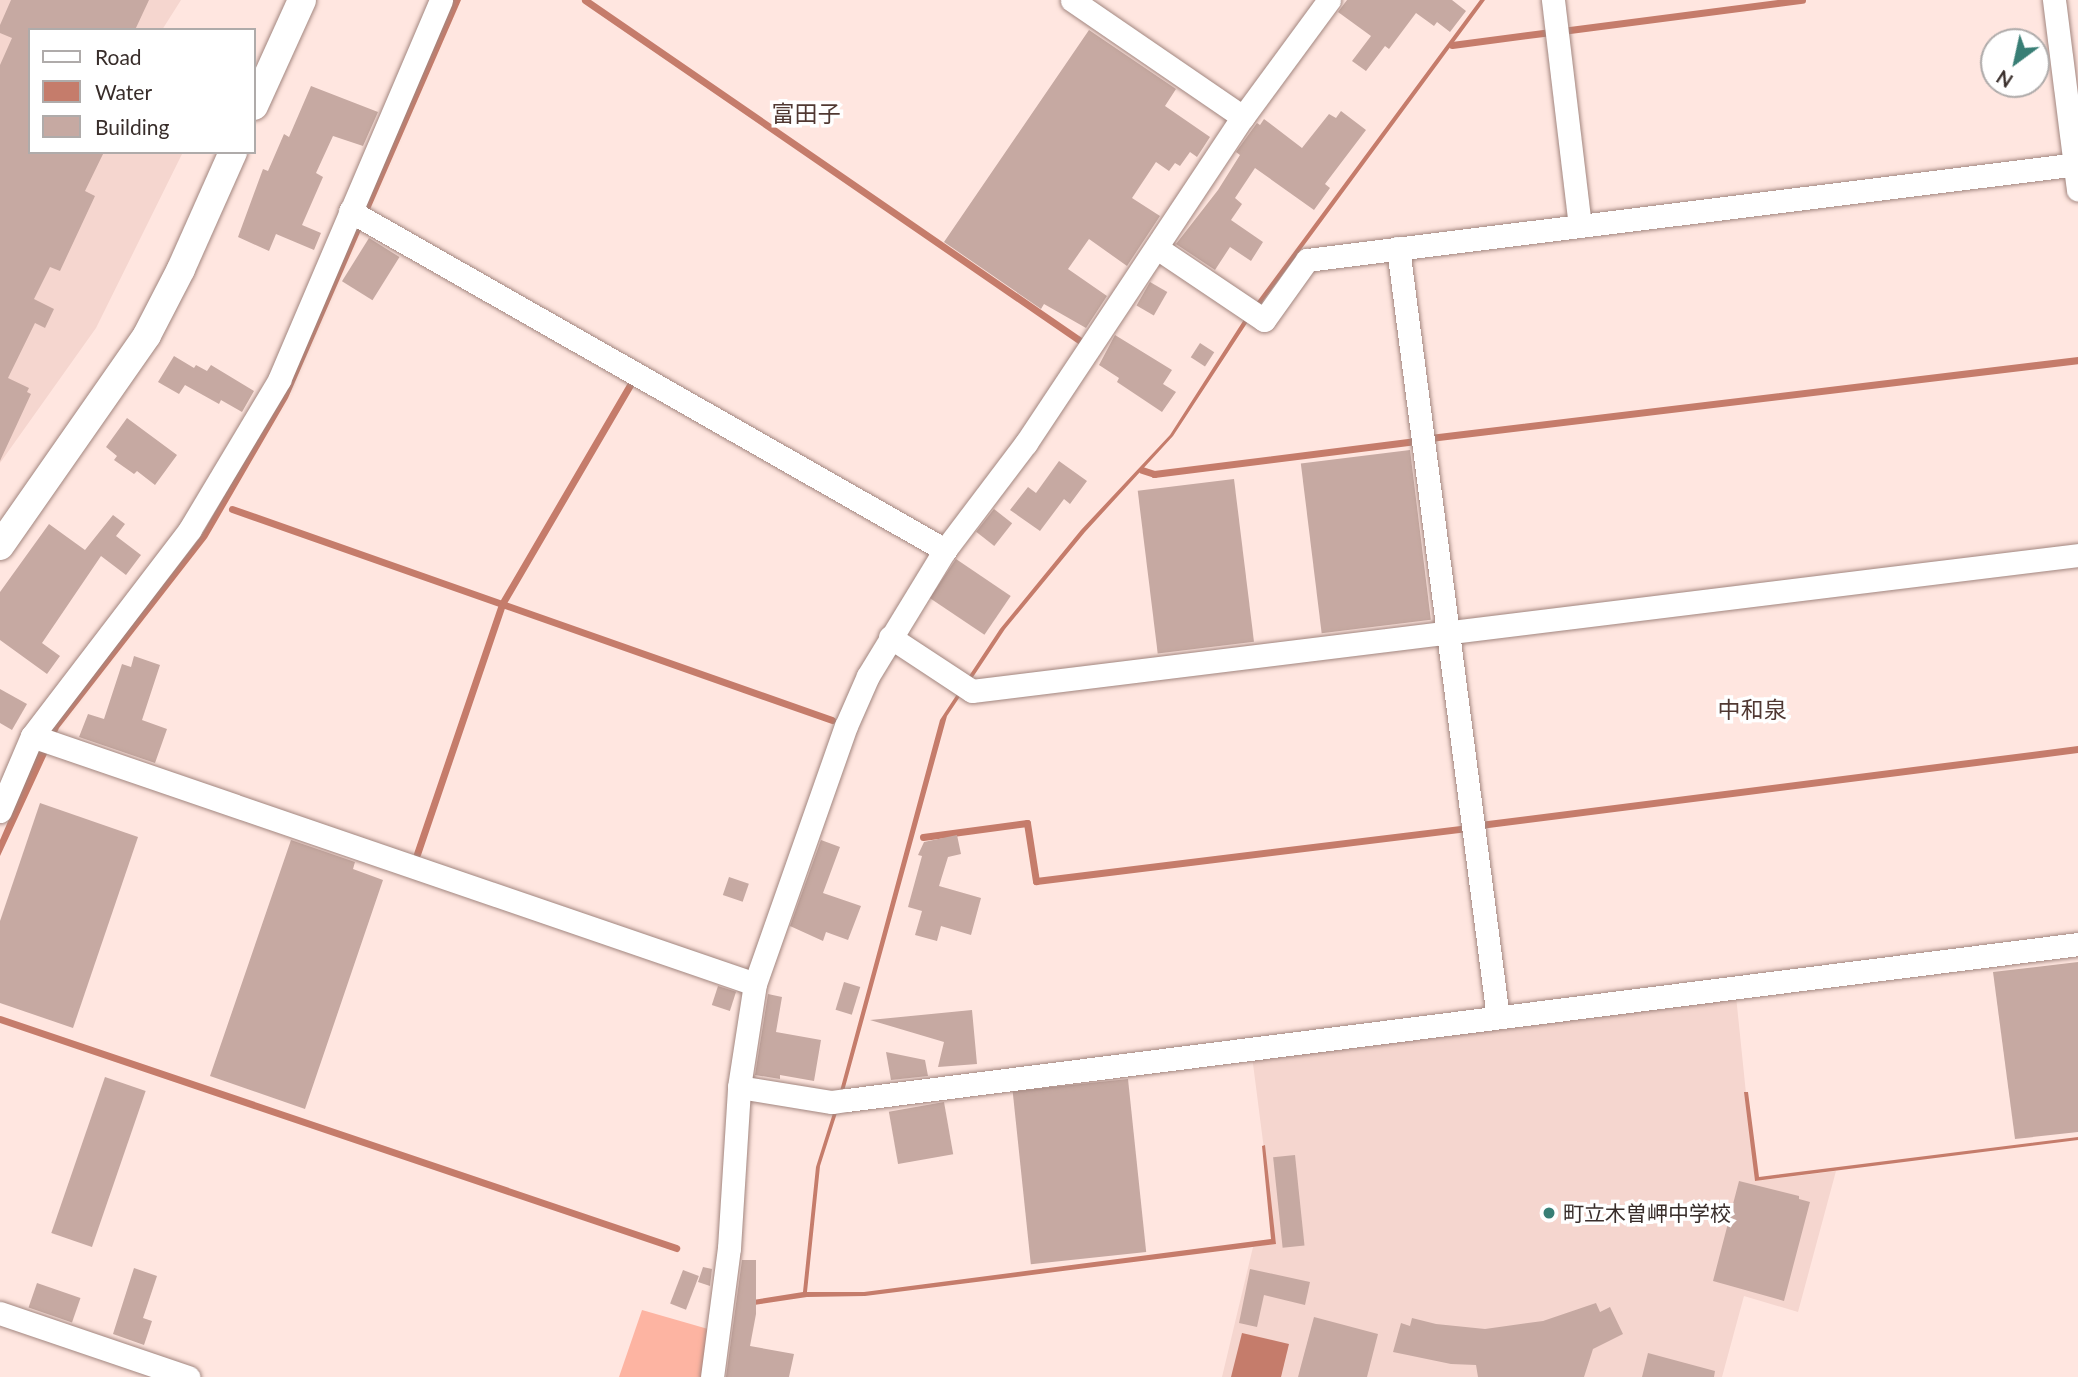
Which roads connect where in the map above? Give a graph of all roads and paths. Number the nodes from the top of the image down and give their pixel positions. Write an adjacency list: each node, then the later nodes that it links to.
1 (302, 0): 7 (street)
2 (441, 0): 12 (street)
3 (1072, 0): 8 (street)
4 (1329, 0): 8 (street)
5 (1553, 0): 13 (street)
6 (2054, 0): 10 (street)
7 (256, 102)
8 (1243, 117): 14 (street)
9 (232, 154): 16 (street)
10 (2076, 165): 11 (street); 13 (street)
11 (2078, 189)
12 (360, 216): 17 (street); 21 (street)
13 (1580, 225): 15 (street)
14 (1157, 248): 15 (street); 17 (street)
15 (1398, 248): 19 (street)
16 (0, 546)
17 (945, 550): 20 (street)
18 (2078, 555): 19 (street)
19 (1448, 633): 20 (street); 25 (street)
20 (890, 637): 24 (street)
21 (43, 739): 22 (street); 24 (street)
22 (0, 811)
23 (2078, 944): 25 (street)
24 (755, 984): 26 (street)
25 (1497, 1018): 26 (street)
26 (739, 1087): 29 (street)
27 (0, 1312): 28 (street)
28 (188, 1377)
29 (712, 1377)

